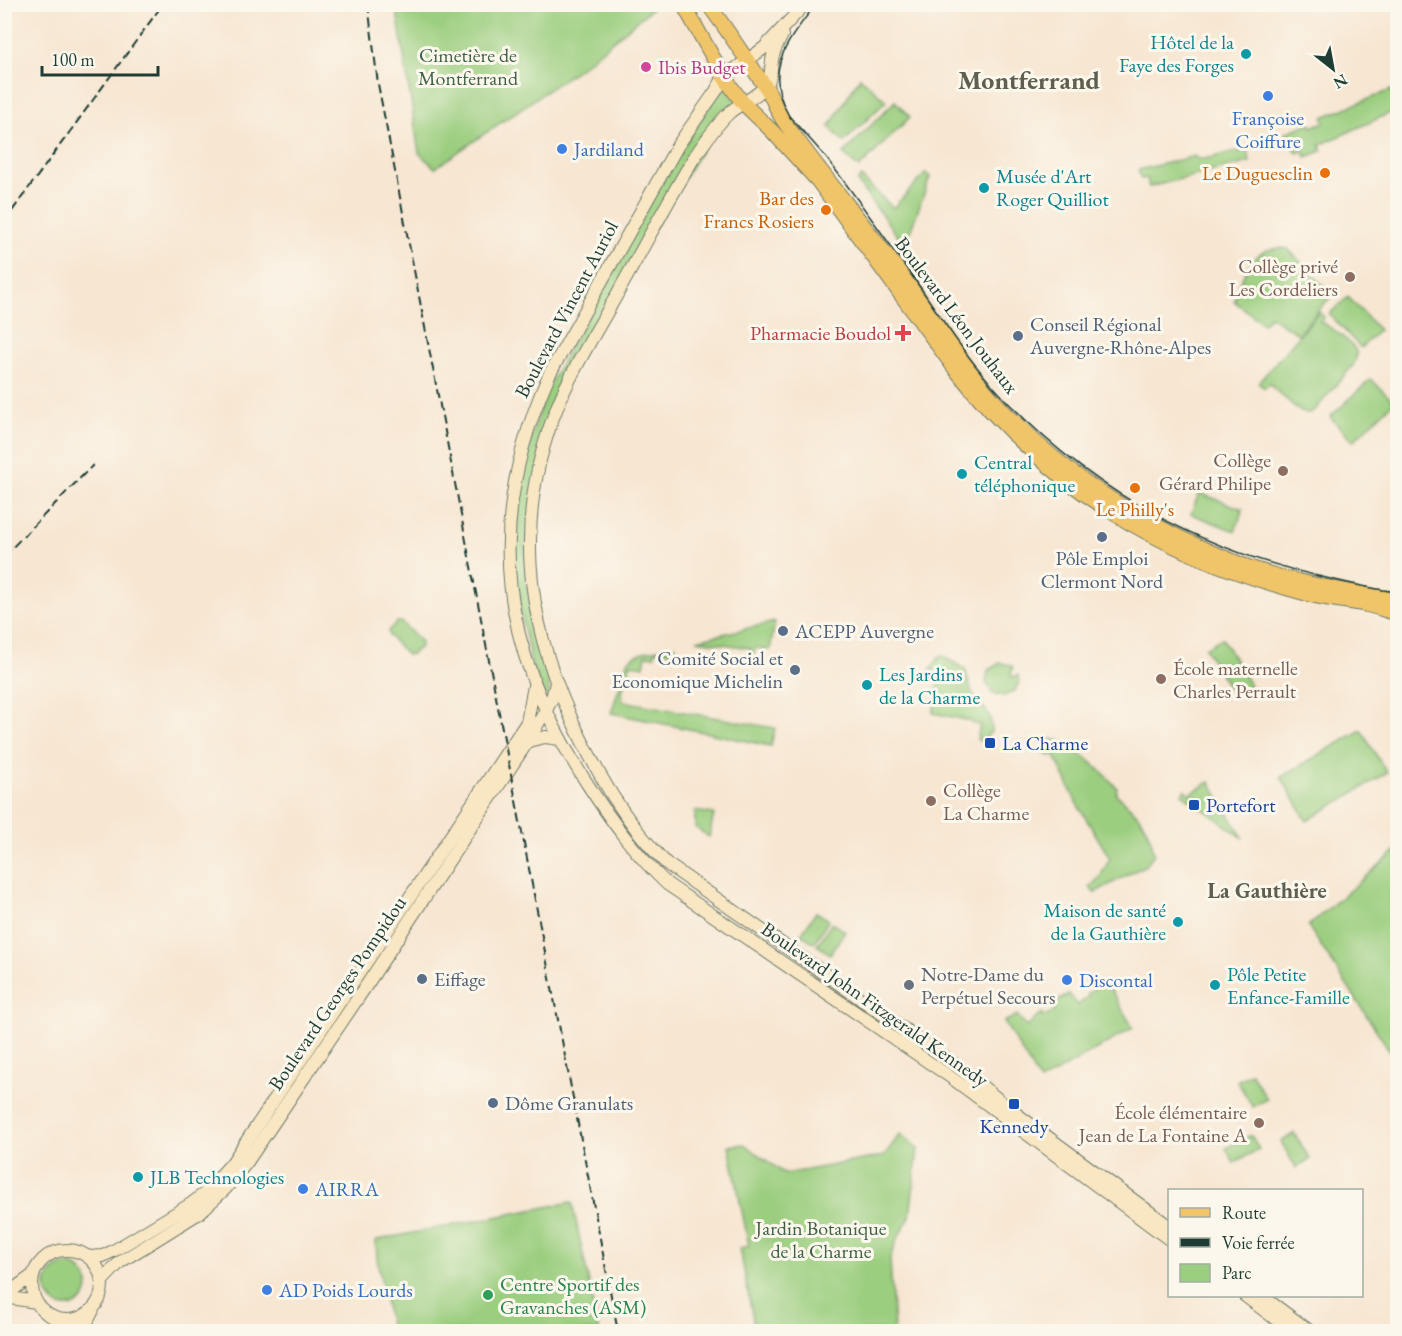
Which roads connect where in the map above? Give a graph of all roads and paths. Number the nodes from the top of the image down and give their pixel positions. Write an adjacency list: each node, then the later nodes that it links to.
1 (683, 4): 6 (main road, Boulevard Léon Jouhaux)
2 (708, 4): 5 (main road, Boulevard Léon Jouhaux)
3 (805, 4): 4 (main road)
4 (788, 24): 5 (main road); 7 (main road)
5 (745, 56): 6 (main road, Boulevard Vincent Auriol); 7 (main road, Boulevard Léon Jouhaux)
6 (724, 77): 8 (main road, Boulevard Léon Jouhaux); 17 (main road, Boulevard Vincent Auriol)
7 (765, 87): 8 (main road); 10 (main road, Boulevard Léon Jouhaux)
8 (747, 107): 9 (main road, Boulevard Léon Jouhaux); 16 (main road, Boulevard Vincent Auriol)
9 (888, 277): 10 (main road); 11 (main road, Boulevard Léon Jouhaux)
10 (909, 286): 11 (main road); 12 (main road, Boulevard Léon Jouhaux)
11 (906, 302): 13 (main road, Boulevard Léon Jouhaux)
12 (1398, 601)
13 (1380, 608): 14 (main road, Boulevard Léon Jouhaux); 15 (main road, Boulevard Léon Jouhaux)
14 (1398, 608)
15 (1398, 614)
16 (556, 682): 18 (main road, Boulevard Georges Pompidou); 19 (main road, Boulevard Vincent Auriol)
17 (534, 685): 18 (main road, Boulevard Vincent Auriol); 20 (main road, Boulevard Georges Pompidou)
18 (546, 712): 19 (main road); 20 (main road); 21 (main road, Boulevard Vincent Auriol); 22 (main road, Boulevard Georges Pompidou)
19 (571, 716): 23 (main road, Boulevard Vincent Auriol)
20 (527, 722): 27 (main road, Boulevard Georges Pompidou)
21 (560, 739): 22 (main road); 24 (main road, Boulevard Vincent Auriol)
22 (528, 741): 29 (main road, Boulevard Georges Pompidou)
23 (589, 756): 25 (main road, Boulevard John Fitzgerald Kennedy)
24 (583, 777): 26 (main road, Boulevard John Fitzgerald Kennedy)
25 (1168, 1226)
26 (1168, 1239)
27 (88, 1257): 28 (main road); 29 (main road)
28 (33, 1275): 30 (main road); 33 (main road)
29 (102, 1281): 34 (main road)
30 (4, 1295): 33 (main road)
31 (1246, 1297): 36 (main road)
32 (1263, 1297): 36 (main road)
33 (36, 1302): 35 (main road)
34 (95, 1306): 35 (main road); 38 (main road)
35 (57, 1319): 37 (main road)
36 (1303, 1330)
37 (75, 1332)
38 (86, 1332)

